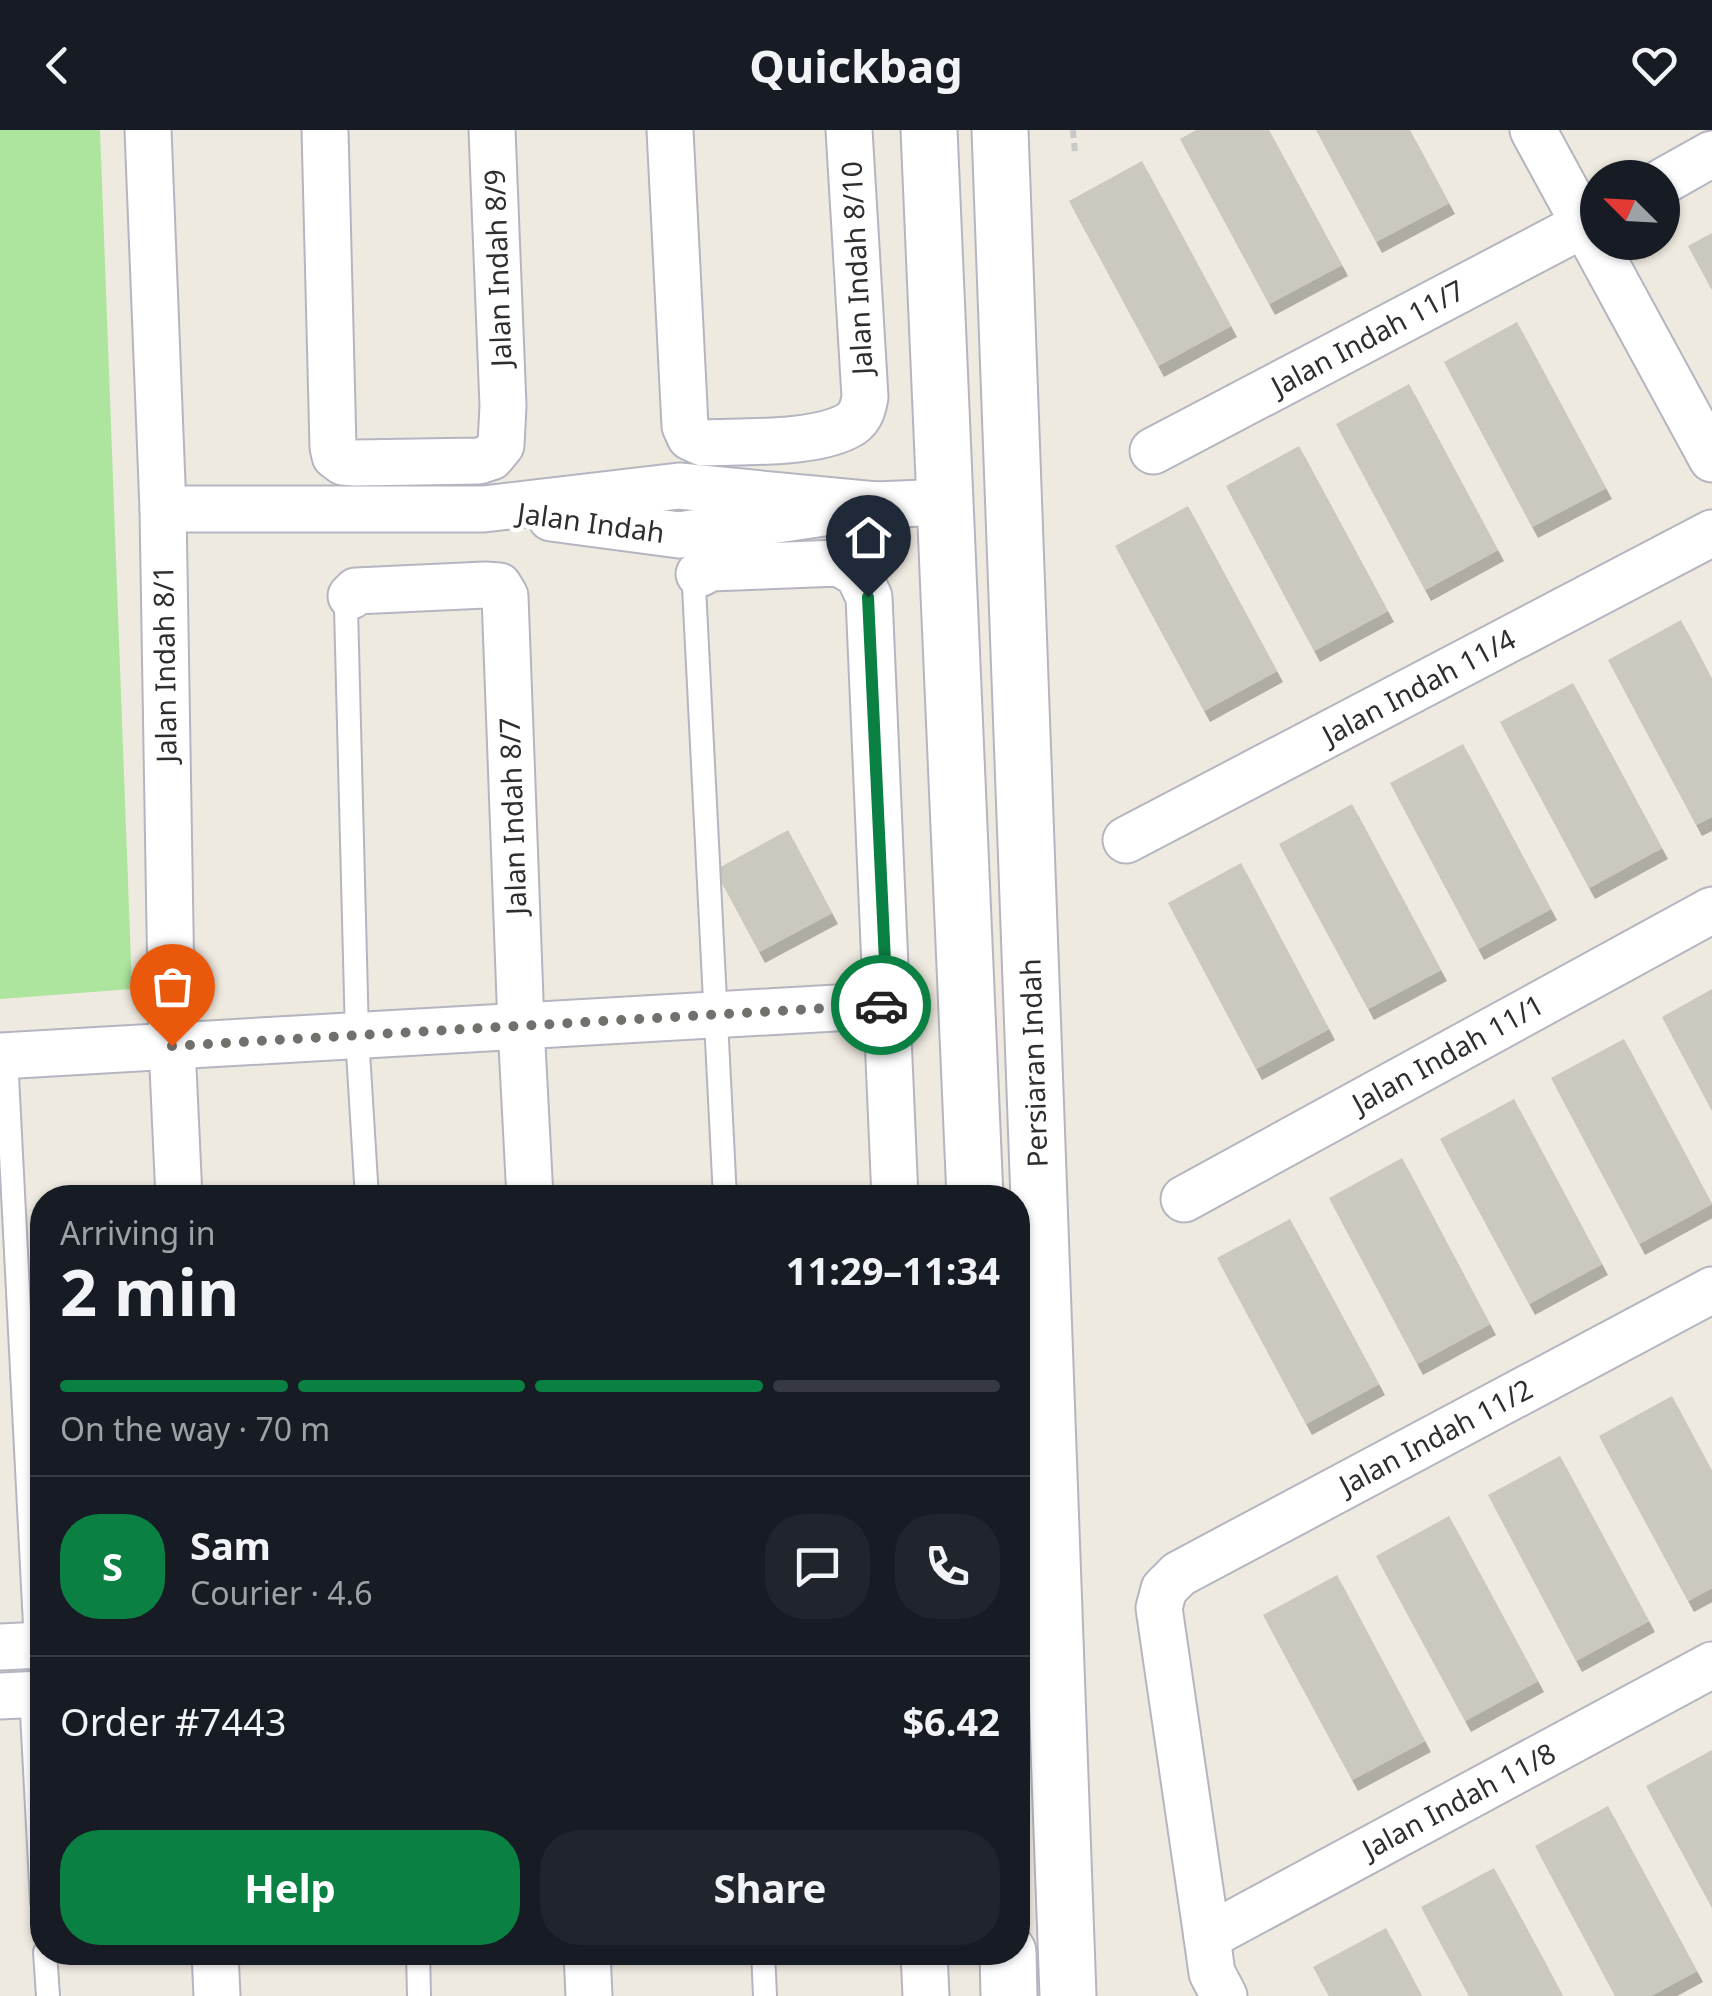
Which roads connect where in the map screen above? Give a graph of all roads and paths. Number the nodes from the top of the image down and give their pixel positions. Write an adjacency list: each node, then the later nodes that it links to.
1 (148, 130): 20 (street, Jalan Indah 8/1)
2 (325, 130): 3 (street, Jalan Indah 8/9)
3 (492, 130)
4 (670, 130): 5 (street, Jalan Indah 8/10)
5 (849, 130)
6 (929, 130): 19 (main road)
7 (1000, 130): 16 (main road, Persiaran Indah)
8 (1073, 130): 10 (path)
9 (1533, 130): 13 (street)
10 (1075, 153)
11 (1712, 154): 12 (street)
12 (1680, 172)
13 (1580, 205)
14 (1580, 226): 17 (street, Jalan Indah 11/7)
15 (1610, 260): 18 (street)
16 (1006, 317): 19 (main road); 24 (main road, Persiaran Indah)
17 (1153, 451)
18 (1712, 459)
19 (946, 502): 20 (street, Jalan Indah); 24 (main road); 38 (main road)
20 (163, 509): 31 (street, Jalan Indah 8/1)
21 (1712, 533): 25 (street, Jalan Indah 11/4)
22 (699, 574): 27 (street); 28 (lane)
23 (351, 596): 29 (street, Jalan Indah 8/7); 30 (lane)
24 (1019, 655): 60 (main road, Persiaran Indah)
25 (1126, 840)
26 (1712, 910): 39 (street, Jalan Indah 11/1)
27 (887, 1005): 28 (street); 37 (street)
28 (714, 1016): 29 (street); 36 (lane)
29 (521, 1026): 30 (street); 35 (street, Jalan Indah 8/7)
30 (357, 1036): 31 (street); 34 (lane)
31 (172, 1046): 32 (street); 33 (street, Jalan Indah 8/1)
32 (3, 1056): 41 (lane)
33 (178, 1185)
34 (366, 1185)
35 (529, 1185)
36 (724, 1185)
37 (894, 1185)
38 (975, 1185)
39 (1184, 1199)
40 (1712, 1290): 45 (street, Jalan Indah 11/2)
41 (26, 1645)
42 (1712, 1665): 45 (street, Jalan Indah 11/8)
43 (25, 1695): 44 (lane)
44 (30, 1756)
45 (1207, 1937): 61 (street)
46 (46, 1965): 53 (lane)
47 (216, 1965): 54 (street)
48 (419, 1965): 55 (lane)
49 (588, 1965): 56 (street)
50 (764, 1965): 57 (lane)
51 (925, 1965): 58 (street)
52 (1008, 1965): 59 (main road)
53 (48, 1996)
54 (217, 1996)
55 (420, 1996)
56 (589, 1996)
57 (765, 1996)
58 (926, 1996)
59 (1009, 1996)
60 (1068, 1996)
61 (1224, 1996)

